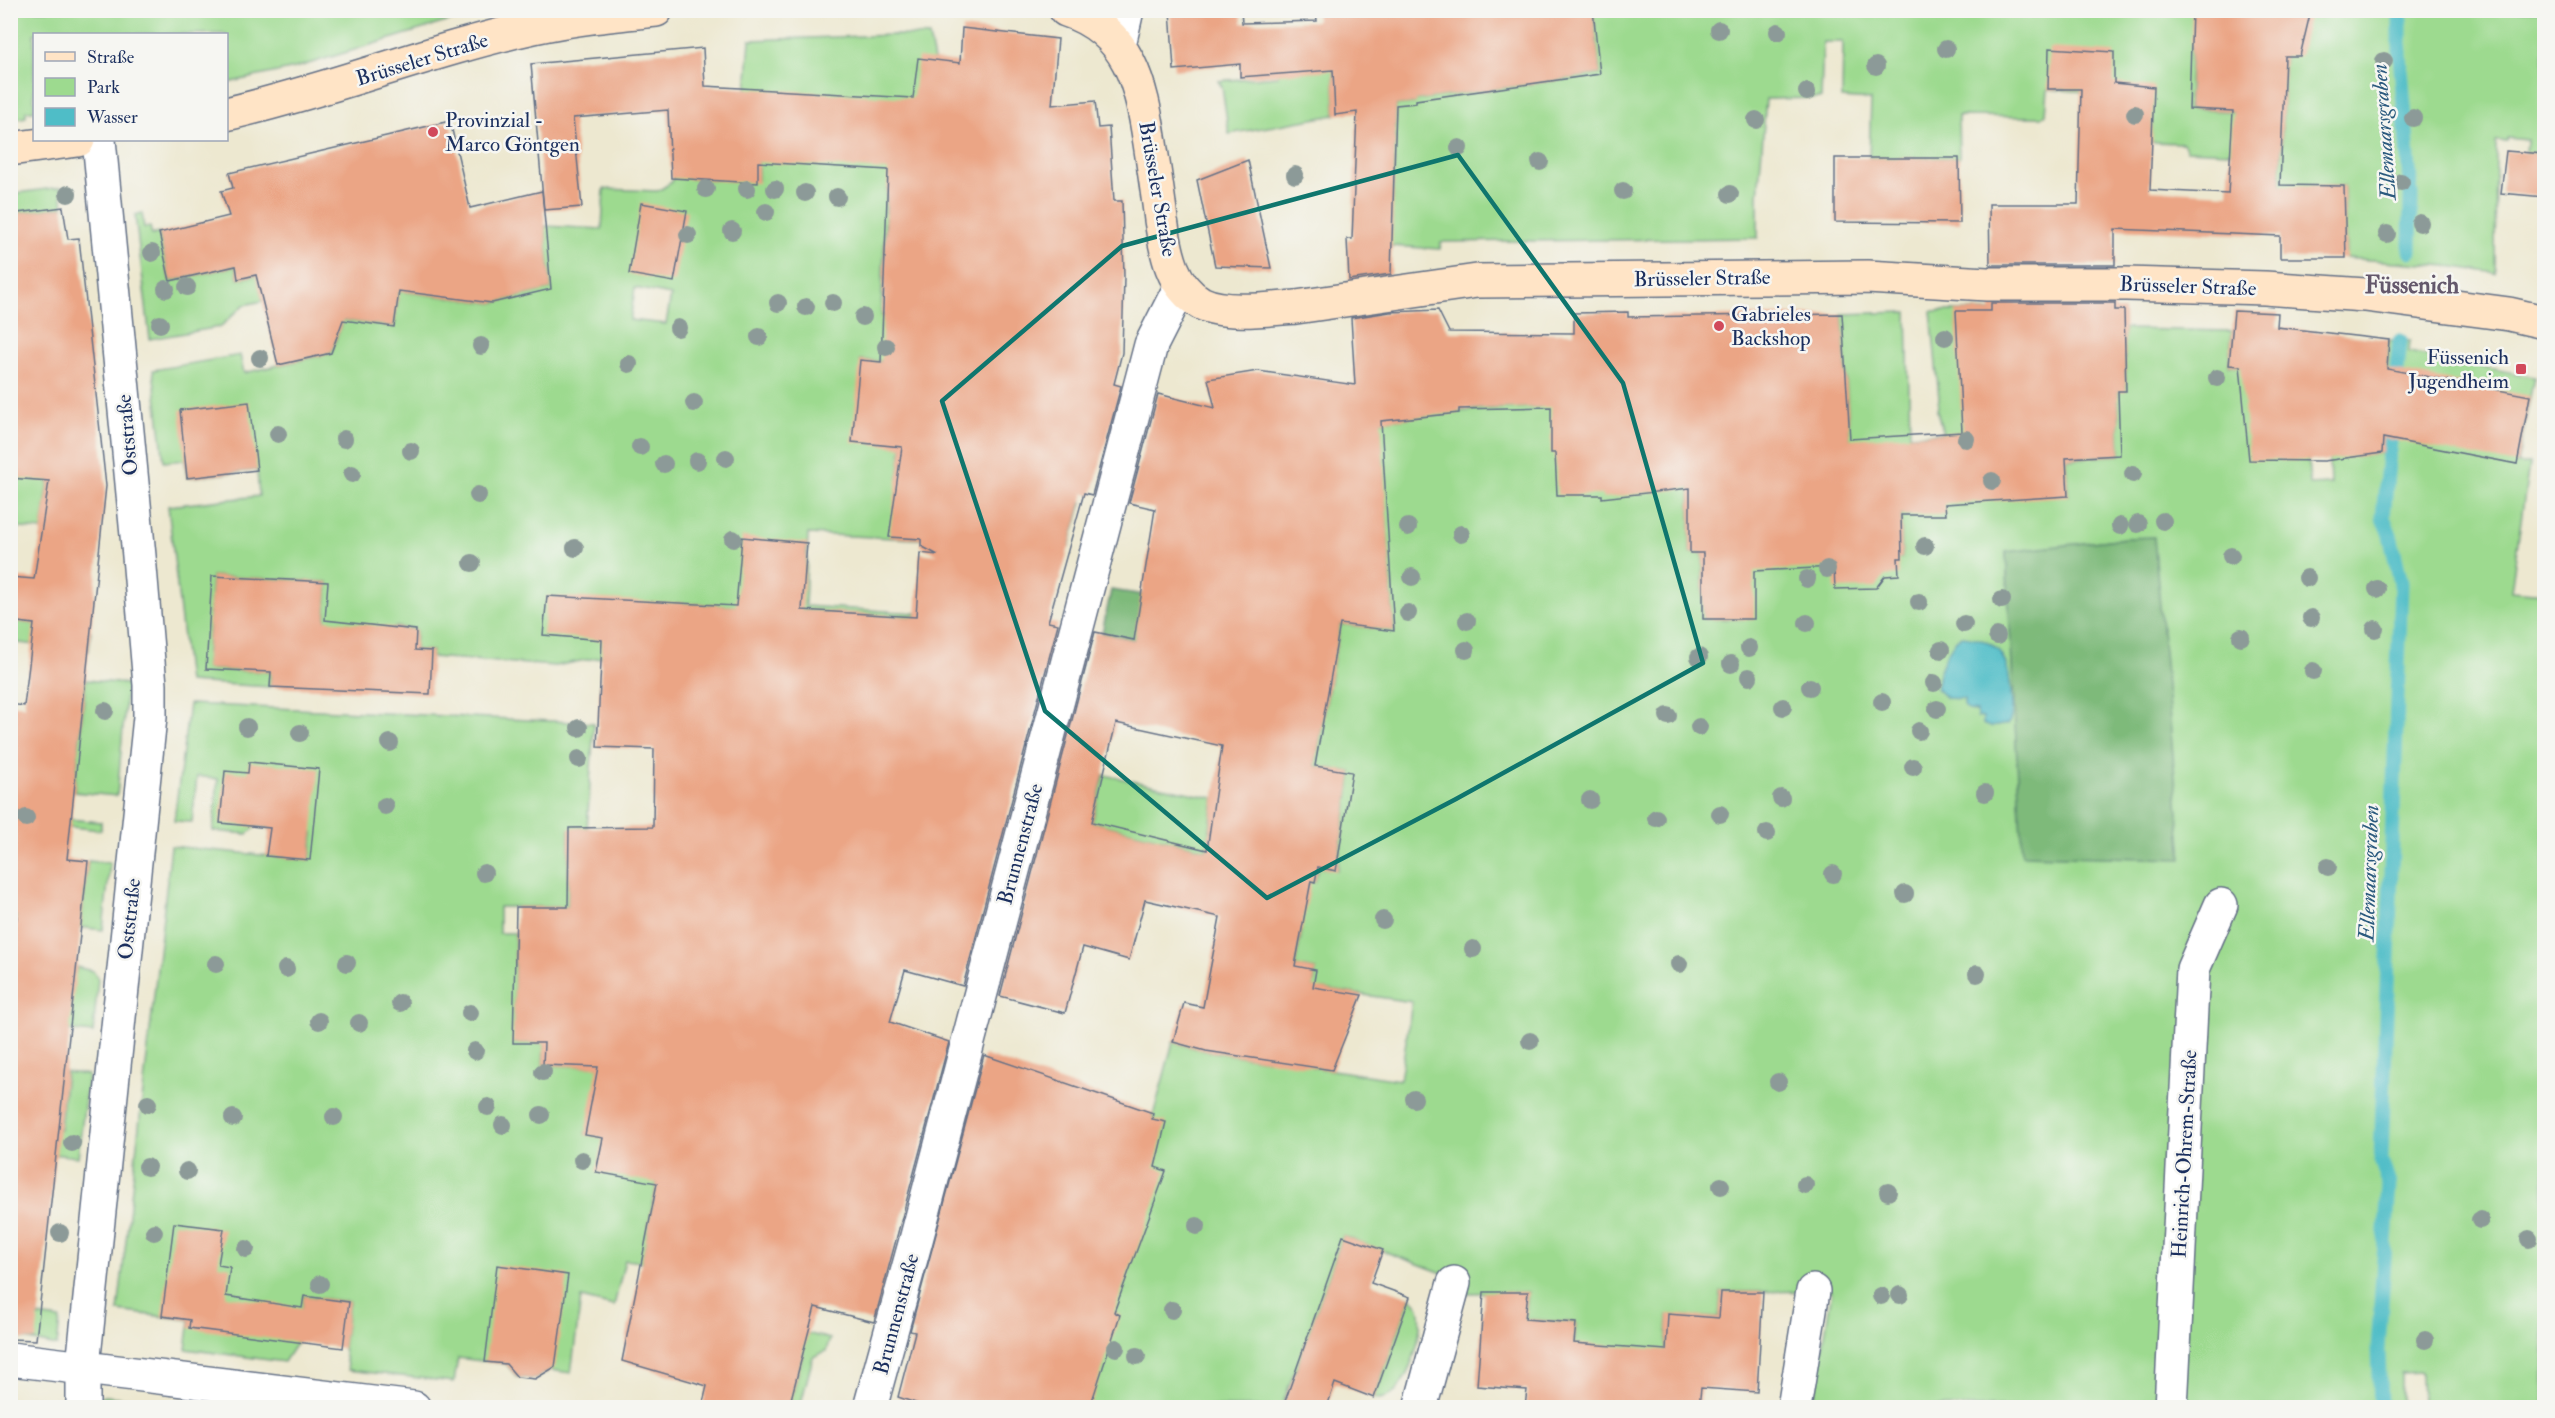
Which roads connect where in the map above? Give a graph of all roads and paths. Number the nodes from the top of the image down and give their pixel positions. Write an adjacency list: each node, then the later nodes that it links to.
1 (656, 10): 5 (street, Brüsseler Straße)
2 (1066, 10): 4 (street, Brüsseler Straße)
3 (1127, 10): 4 (street)
4 (1119, 45): 9 (street, Brüsseler Straße)
5 (228, 114)
6 (70, 141): 8 (street)
7 (99, 141): 15 (street, Oststraße)
8 (10, 149)
9 (1181, 285): 10 (street, Brüsseler Straße); 18 (street, Brunnenstraße)
10 (2544, 322)
11 (2221, 905): 21 (street, Heinrich-Ohrem-Straße)
12 (1454, 1283): 19 (street)
13 (1813, 1291): 20 (street)
14 (10, 1359): 15 (street)
15 (83, 1366): 16 (street, Oststraße); 17 (street)
16 (83, 1407)
17 (414, 1407)
18 (870, 1407)
19 (1420, 1407)
20 (1794, 1407)
21 (2171, 1407)

